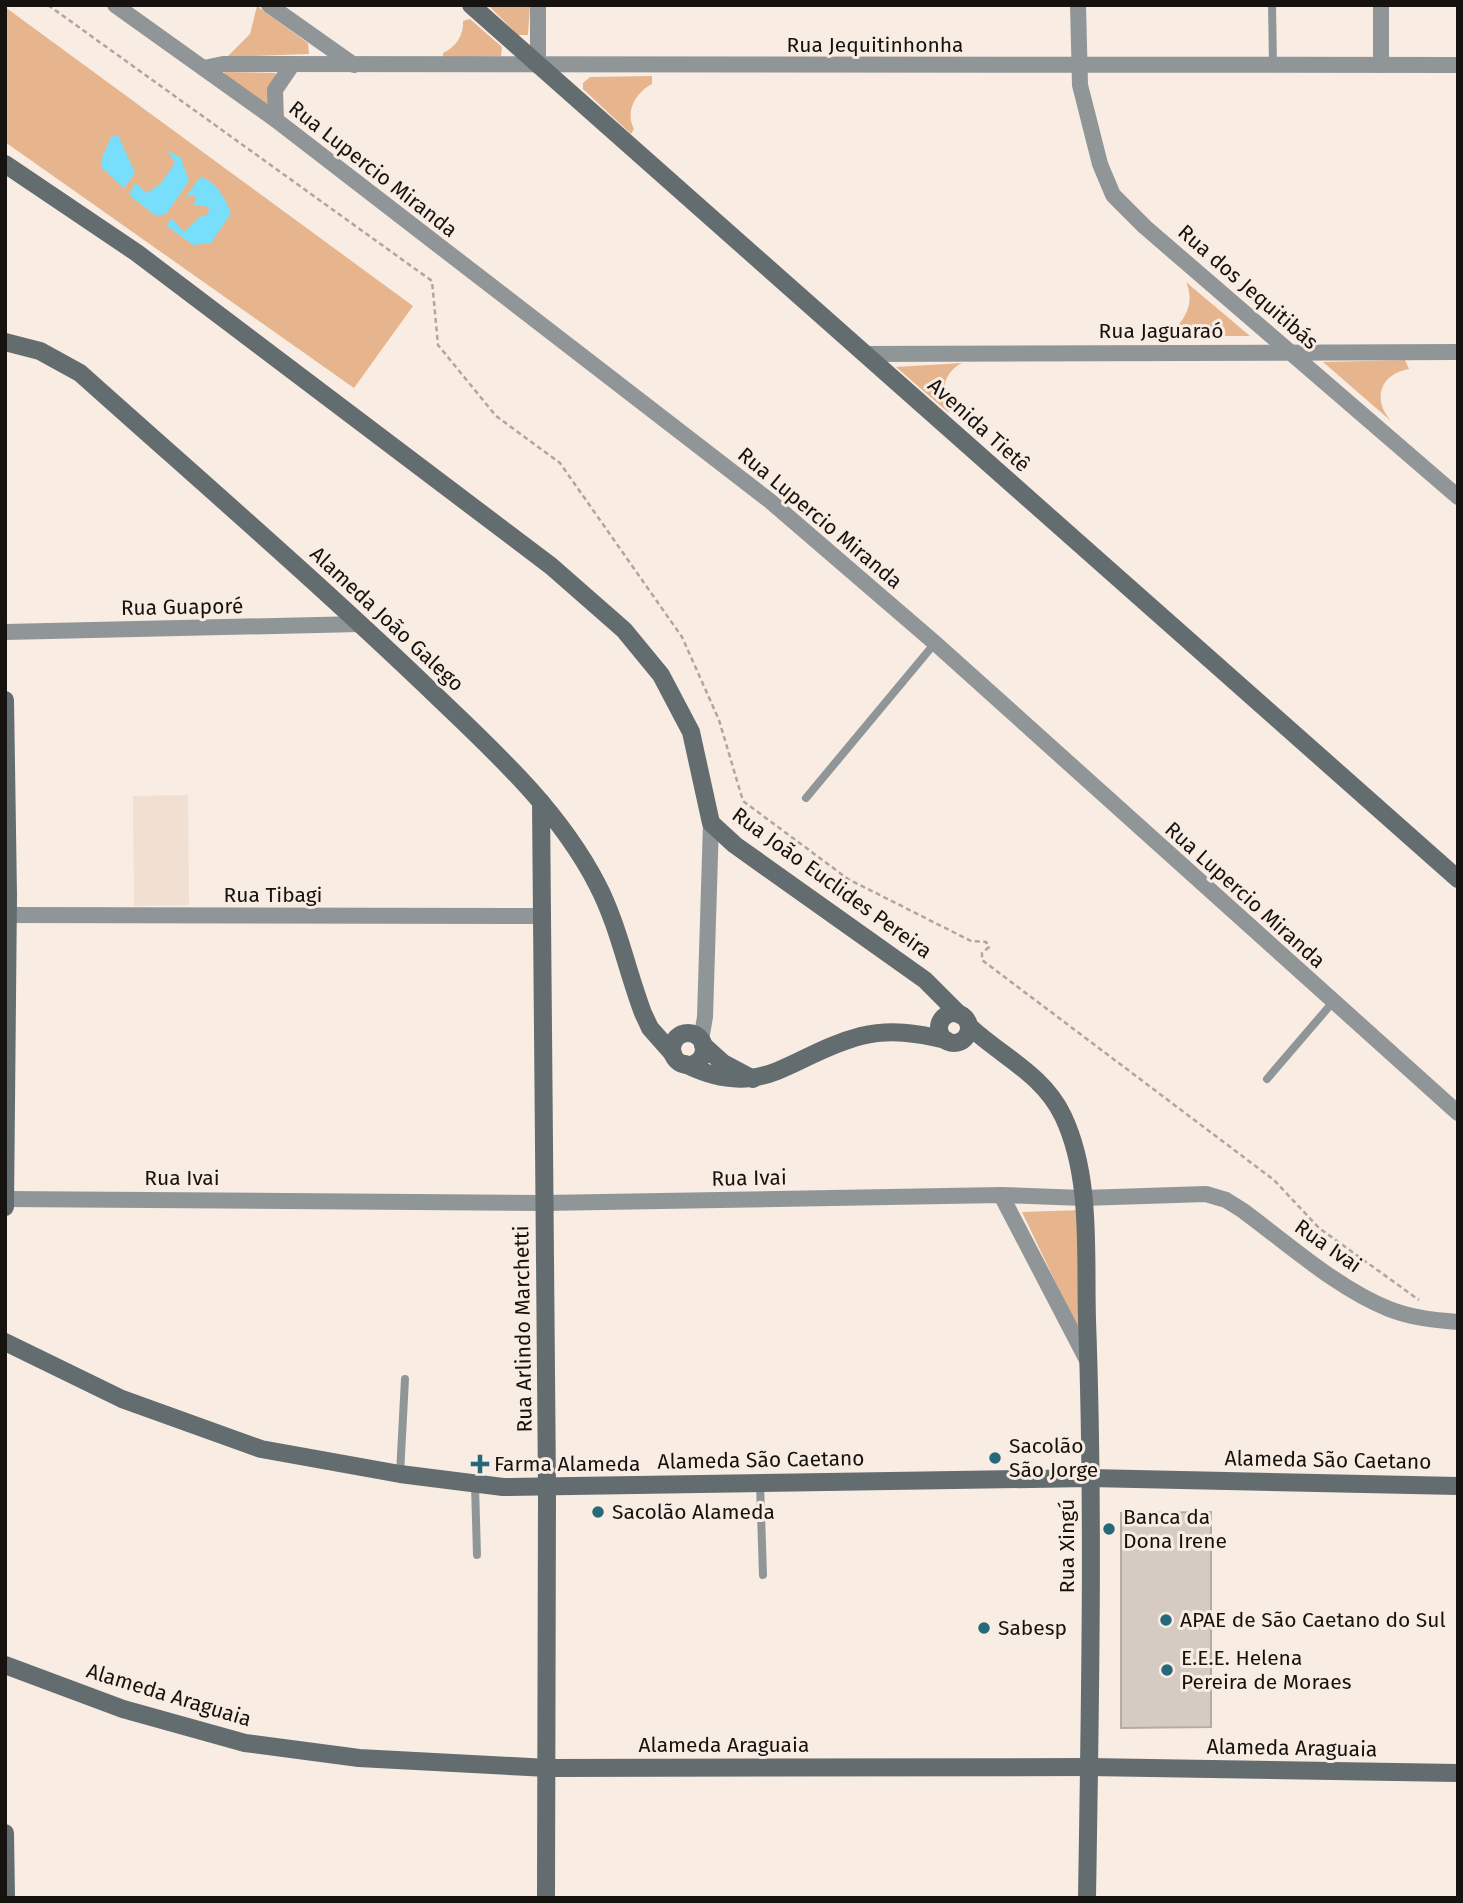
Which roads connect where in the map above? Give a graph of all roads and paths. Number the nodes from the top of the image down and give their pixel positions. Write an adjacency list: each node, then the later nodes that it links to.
1 (48, 5): 47 (path)
2 (115, 5): 16 (street, Rua Lupercio Miranda)
3 (269, 5): 10 (street)
4 (471, 5): 14 (street, Avenida Tietê)
5 (538, 5): 14 (street)
6 (1078, 5): 15 (street, Rua dos Jequitibás)
7 (1272, 5): 11 (lane)
8 (1381, 5): 12 (street)
9 (292, 65): 10 (street, Rua Jequitinhonha); 16 (street, Rua Jequitinhonha); 17 (street)
10 (354, 65): 14 (street, Rua Jequitinhonha)
11 (1273, 65): 12 (street, Rua Jequitinhonha); 15 (street, Rua Jequitinhonha)
12 (1381, 65): 13 (street, Rua Jequitinhonha)
13 (1458, 65)
14 (538, 66): 15 (street, Rua Jequitinhonha); 22 (street, Avenida Tietê)
15 (1078, 66): 20 (street, Rua dos Jequitibás)
16 (204, 68): 17 (street, Rua Lupercio Miranda)
17 (276, 120): 26 (street, Rua Lupercio Miranda)
18 (5, 164): 30 (street)
19 (5, 342): 24 (street, Alameda João Galego)
20 (1291, 351): 21 (street, Rua Jaguaraó); 22 (street, Rua Jaguaraó); 23 (street, Rua dos Jequitibás)
21 (1458, 352)
22 (864, 354): 31 (street, Avenida Tietê)
23 (1458, 497)
24 (360, 624): 25 (street, Rua Guaporé); 29 (street, Alameda João Galego)
25 (5, 632)
26 (935, 643): 28 (lane); 34 (street, Rua Lupercio Miranda)
27 (5, 701): 32 (street)
28 (806, 799)
29 (541, 802): 33 (street, Rua Arlindo Marchetti); 35 (street, Alameda João Galego)
30 (711, 823): 36 (street, Rua João Euclides Pereira); 37 (street)
31 (1458, 879)
32 (6, 915): 33 (street, Rua Tibagi); 44 (street)
33 (541, 916): 45 (street, Rua Arlindo Marchetti)
34 (1333, 1002): 40 (lane); 41 (street, Rua Lupercio Miranda)
35 (643, 1013): 37 (street); 38 (street, Alameda João Galego)
36 (953, 1027): 39 (street, Alameda João Galego); 43 (street)
37 (694, 1038): 38 (street); 38 (street); 39 (street)
38 (679, 1059): 39 (street, Alameda João Galego)
39 (753, 1079)
40 (1267, 1079)
41 (1458, 1113)
42 (1000, 1195): 43 (street, Rua Ivai); 45 (street, Rua Ivai); 50 (street, Rua Xingú)
43 (1083, 1198): 47 (street, Rua Ivai); 50 (street, Rua Xingú)
44 (5, 1199): 45 (street, Rua Ivai); 46 (street)
45 (544, 1203): 57 (street, Rua Arlindo Marchetti)
46 (5, 1207)
47 (1433, 1320): 48 (street, Rua Ivai)
48 (1458, 1322)
49 (5, 1342): 52 (street, Alameda São Caetano)
50 (1088, 1362): 53 (street, Rua Xingú)
51 (405, 1379): 52 (lane)
52 (400, 1474): 55 (street, Alameda São Caetano)
53 (1090, 1478): 54 (street, Alameda São Caetano); 56 (street, Alameda São Caetano); 61 (street, Rua Xingú)
54 (760, 1483): 57 (street, Alameda São Caetano); 59 (lane)
55 (475, 1484): 57 (street, Alameda São Caetano); 58 (lane)
56 (1458, 1486)
57 (547, 1488): 62 (street, Rua Arlindo Marchetti)
58 (477, 1555)
59 (763, 1575)
60 (5, 1665): 62 (street, Alameda Araguaia)
61 (1089, 1767): 62 (street, Alameda Araguaia); 63 (street, Alameda Araguaia); 67 (street, Rua Xingú)
62 (548, 1768): 66 (street, Rua Arlindo Marchetti)
63 (1458, 1773)
64 (5, 1833): 65 (street)
65 (6, 1898)
66 (546, 1898)
67 (1087, 1898)

